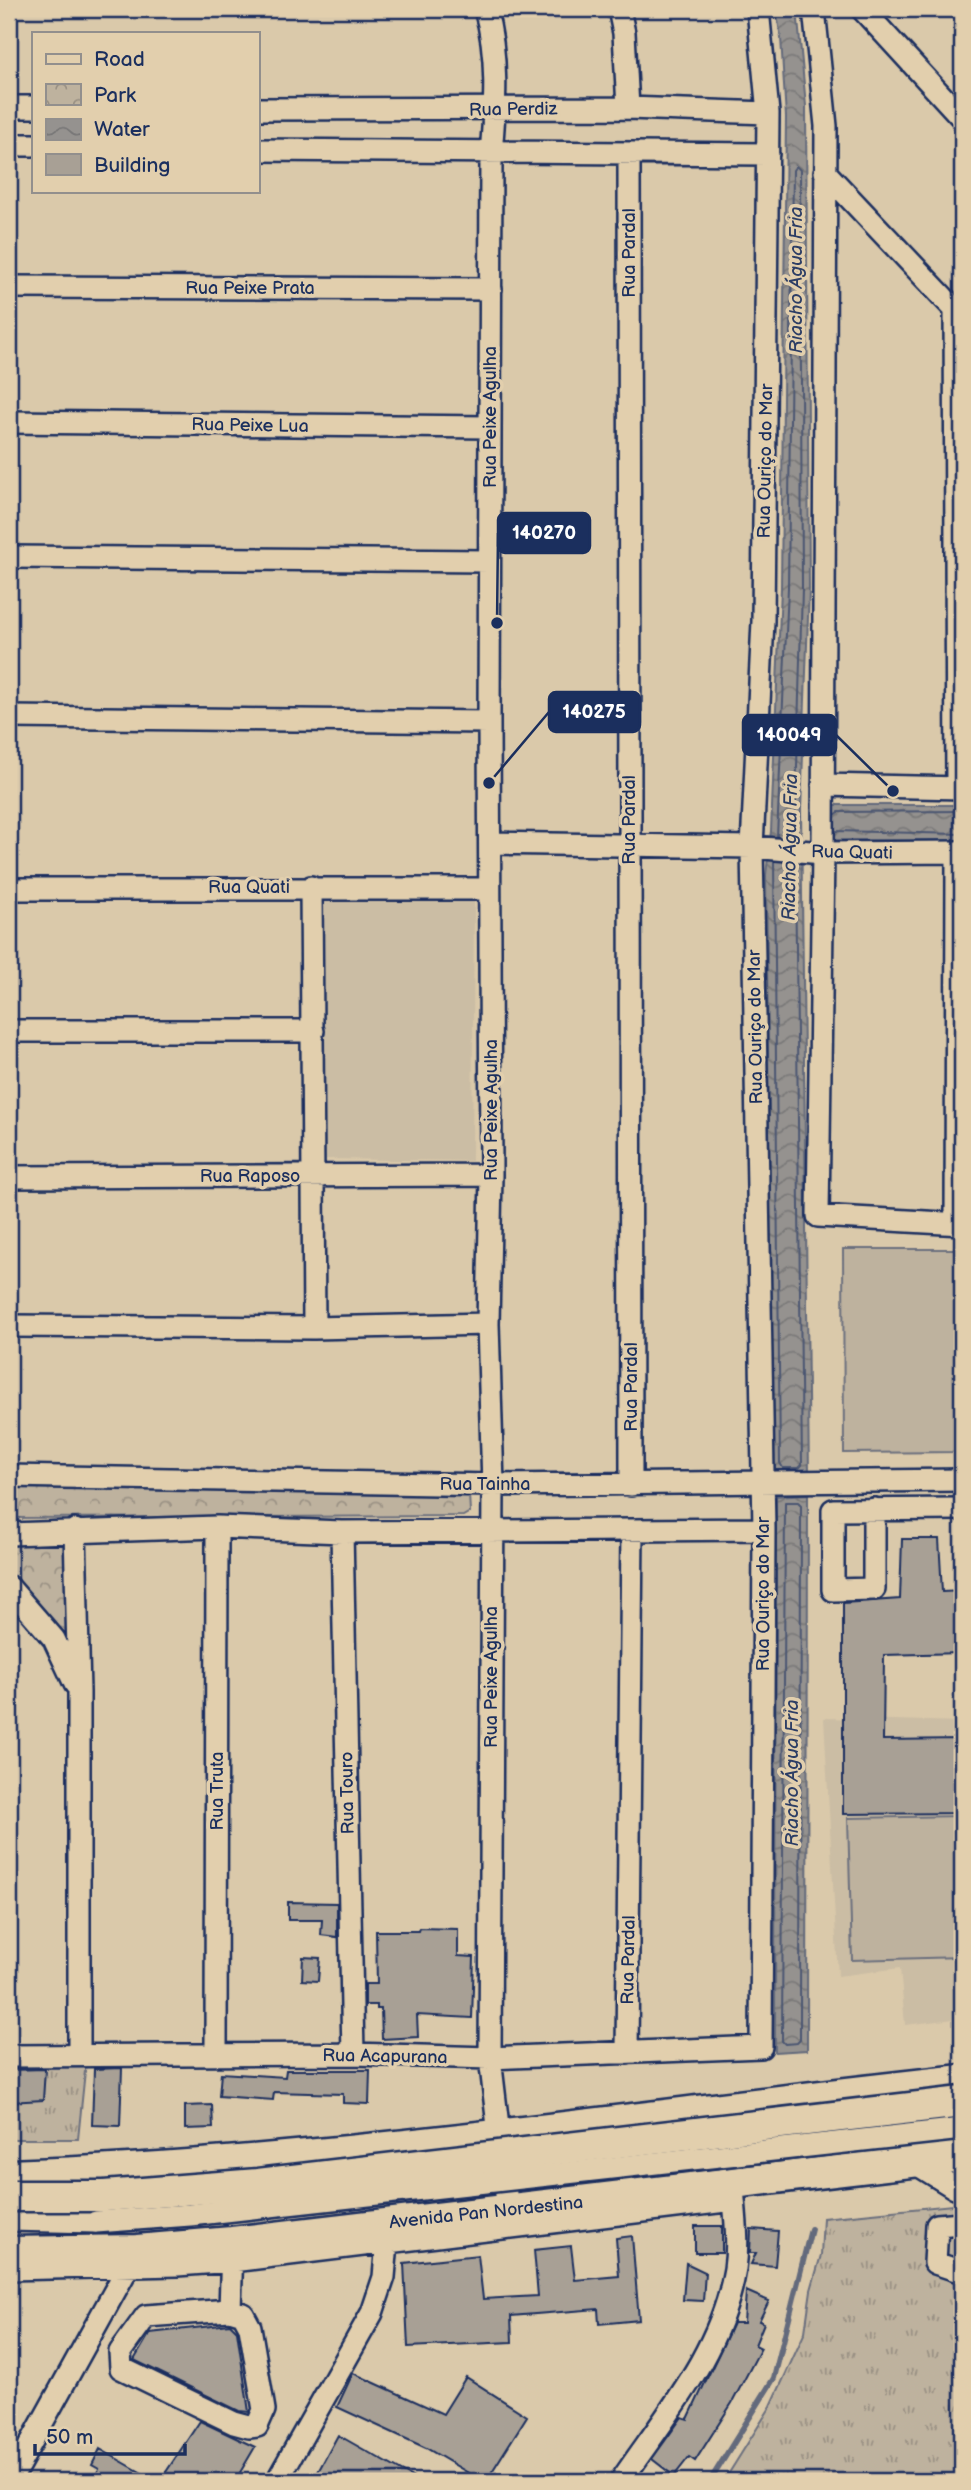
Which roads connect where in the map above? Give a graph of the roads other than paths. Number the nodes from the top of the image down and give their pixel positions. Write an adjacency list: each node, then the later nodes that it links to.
1 (485, 9): 10 (street, Rua Peixe Agulha)
2 (619, 9): 9 (street)
3 (758, 9): 11 (street, Rua Ouriço do Mar)
4 (814, 9): 19 (street)
5 (862, 9): 12 (street)
6 (9, 107): 7 (street)
7 (32, 107)
8 (259, 108): 10 (street, Rua Perdiz)
9 (628, 108): 10 (street, Rua Perdiz); 11 (street, Rua Perdiz)
10 (494, 110): 16 (street, Rua Peixe Agulha)
11 (768, 113): 17 (street, Rua Ouriço do Mar)
12 (962, 118)
13 (9, 145): 14 (street)
14 (32, 145)
15 (259, 149): 16 (street)
16 (491, 154): 18 (street); 21 (street, Rua Peixe Agulha)
17 (768, 154): 18 (street); 33 (street, Rua Ouriço do Mar)
18 (629, 155): 32 (street, Rua Pardal)
19 (825, 172): 22 (street); 30 (street)
20 (9, 287): 21 (street, Rua Peixe Prata)
21 (491, 289): 24 (street, Rua Peixe Agulha)
22 (959, 313): 29 (street)
23 (9, 422): 24 (street, Rua Peixe Lua)
24 (491, 427): 26 (street, Rua Peixe Agulha)
25 (9, 557): 26 (street)
26 (489, 562): 28 (street, Rua Peixe Agulha)
27 (9, 717): 28 (street)
28 (489, 722): 31 (street, Rua Peixe Agulha)
29 (960, 788): 30 (street)
30 (822, 794): 34 (street)
31 (491, 843): 32 (street, Rua Quati); 38 (street, Rua Peixe Agulha)
32 (629, 844): 33 (street, Rua Quati); 52 (street, Rua Pardal)
33 (758, 847): 34 (street, Rua Quati); 50 (street, Rua Ouriço do Mar)
34 (821, 851): 35 (street, Rua Quati); 44 (street)
35 (960, 852): 44 (street)
36 (311, 887): 37 (street, Rua Quati); 38 (street, Rua Quati); 40 (street)
37 (9, 889)
38 (489, 889): 41 (street, Rua Peixe Agulha)
39 (9, 1031): 40 (street)
40 (313, 1031): 42 (street)
41 (491, 1175): 42 (street, Rua Raposo); 45 (street, Rua Peixe Agulha)
42 (314, 1176): 43 (street, Rua Raposo); 47 (street)
43 (9, 1177)
44 (959, 1224)
45 (488, 1324): 47 (street); 51 (street, Rua Peixe Agulha)
46 (9, 1325): 47 (street)
47 (314, 1328)
48 (9, 1476): 51 (street, Rua Tainha)
49 (962, 1480): 50 (street, Rua Tainha)
50 (767, 1483): 52 (street, Rua Tainha); 57 (street, Rua Ouriço do Mar)
51 (493, 1485): 52 (street, Rua Tainha); 56 (street, Rua Peixe Agulha)
52 (631, 1485)
53 (874, 1509): 54 (street)
54 (962, 1509)
55 (217, 1527): 58 (street); 60 (street); 66 (street, Rua Truta)
56 (492, 1529): 59 (street); 60 (street); 70 (street, Rua Peixe Agulha)
57 (764, 1529): 59 (street); 64 (street, Rua Ouriço do Mar)
58 (75, 1530): 61 (street); 63 (street)
59 (632, 1530): 65 (street, Rua Pardal)
60 (342, 1532): 67 (street, Rua Touro)
61 (9, 1534)
62 (9, 1587): 63 (street)
63 (79, 1692): 68 (street)
64 (761, 2047): 65 (street, Rua Acapurana)
65 (626, 2053): 70 (street, Rua Acapurana)
66 (216, 2054): 67 (street, Rua Acapurana); 68 (street, Rua Acapurana)
67 (353, 2054): 70 (street, Rua Acapurana)
68 (79, 2055): 69 (street, Rua Acapurana)
69 (9, 2056)
70 (490, 2058): 75 (street, Rua Peixe Agulha)
71 (962, 2080): 73 (highway)
72 (962, 2102): 80 (highway, bridge)
73 (612, 2122): 75 (highway); 81 (highway)
74 (962, 2129): 80 (street, bridge)
75 (499, 2135): 80 (highway); 82 (street, Rua Peixe Agulha)
76 (962, 2157): 77 (highway, Avenida Pan Nordestina)
77 (915, 2163): 78 (street); 79 (highway, Avenida Pan Nordestina)
78 (962, 2187)
79 (733, 2191): 81 (highway, Avenida Pan Nordestina); 84 (street); 93 (street)
80 (10, 2197)
81 (622, 2198): 82 (highway, Avenida Pan Nordestina)
82 (508, 2211): 84 (highway, Avenida Pan Nordestina)
83 (962, 2223): 89 (street)
84 (388, 2232): 85 (highway, Avenida Pan Nordestina); 92 (street)
85 (232, 2251): 87 (highway, Avenida Pan Nordestina); 90 (street)
86 (9, 2252): 87 (highway, Avenida Pan Nordestina)
87 (133, 2258): 88 (street); 91 (street)
88 (9, 2269)
89 (962, 2272)
90 (230, 2310): 90 (street)
91 (10, 2481)
92 (277, 2481)
93 (621, 2481)

